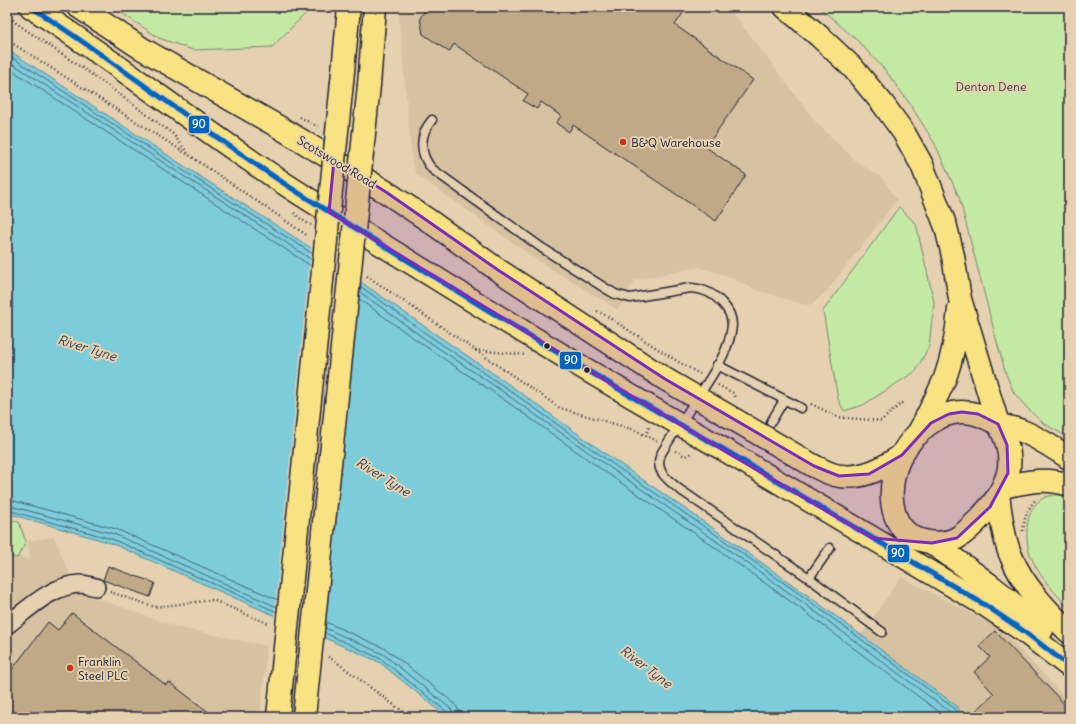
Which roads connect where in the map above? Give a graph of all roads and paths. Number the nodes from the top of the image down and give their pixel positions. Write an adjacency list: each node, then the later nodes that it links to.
1 (31, 7): 19 (main road)
2 (79, 7): 13 (main road, Scotswood Road)
3 (349, 7): 39 (main road, bridge)
4 (375, 7): 40 (main road, bridge)
5 (785, 7): 11 (main road)
6 (7, 14): 7 (path)
7 (39, 38)
8 (7, 40): 10 (path)
9 (432, 120): 12 (lane)
10 (189, 155)
11 (960, 299): 18 (main road); 20 (main road)
12 (717, 365): 13 (lane); 14 (lane)
13 (697, 398): 19 (lane); 21 (main road, Scotswood Road)
14 (784, 400): 16 (lane); 17 (lane)
15 (903, 402): 16 (path)
16 (801, 408)
17 (771, 422)
18 (998, 424): 20 (main road); 22 (main road); 24 (main road)
19 (680, 425): 27 (main road); 30 (lane)
20 (918, 434): 21 (main road)
21 (902, 454): 28 (main road)
22 (1069, 458)
23 (1069, 485): 24 (main road)
24 (1000, 491): 28 (main road); 35 (main road)
25 (1037, 498): 26 (path)
26 (1023, 537)
27 (872, 538): 28 (main road); 38 (main road)
28 (926, 541): 37 (main road)
29 (830, 548): 30 (lane)
30 (809, 578): 34 (lane)
31 (96, 587): 32 (street); 33 (path)
32 (7, 625)
33 (276, 628)
34 (882, 632)
35 (1069, 632)
36 (322, 653): 41 (path)
37 (1069, 661)
38 (1069, 666)
39 (278, 717)
40 (304, 717)
41 (410, 717)

